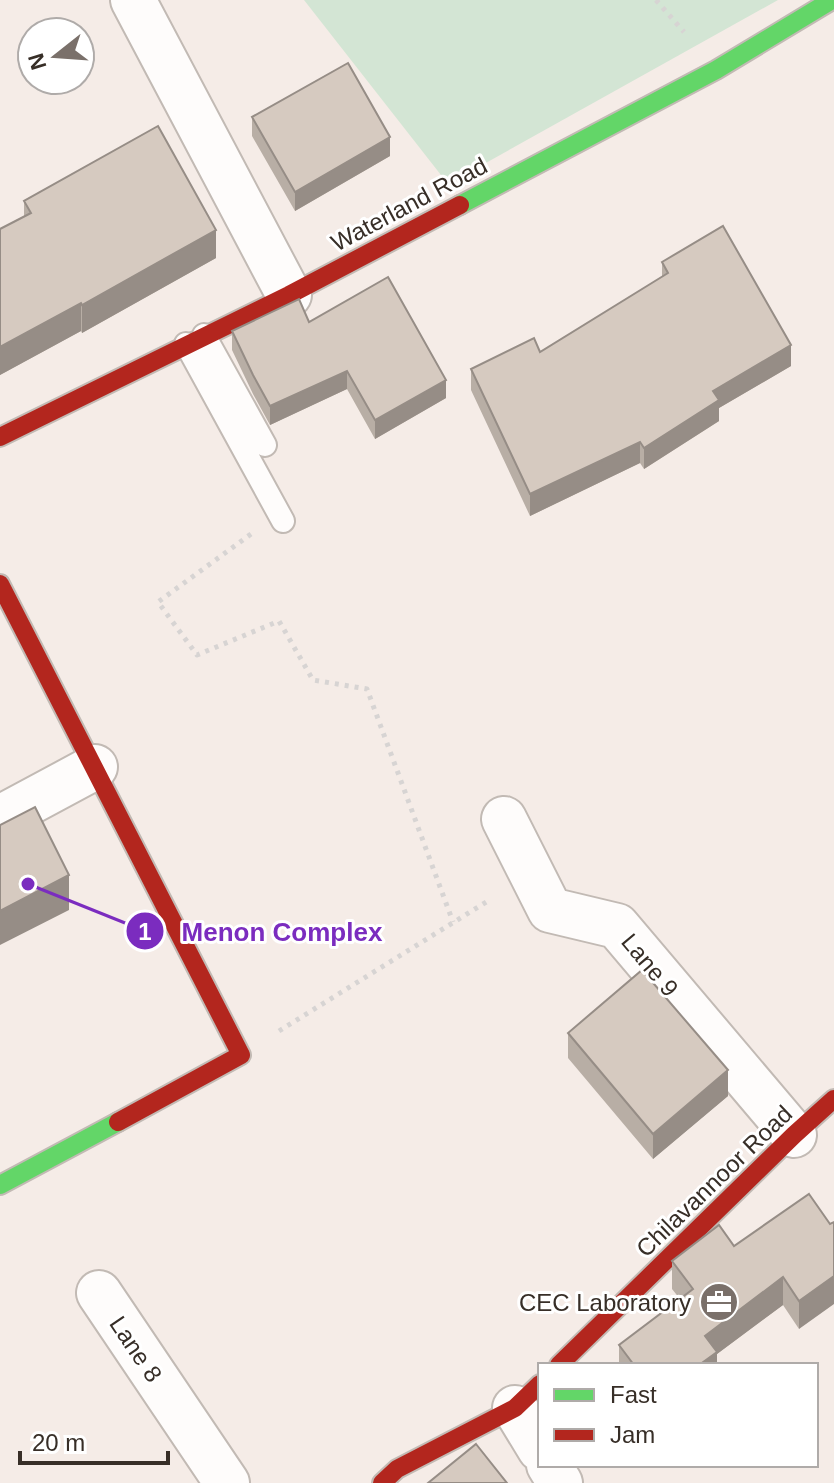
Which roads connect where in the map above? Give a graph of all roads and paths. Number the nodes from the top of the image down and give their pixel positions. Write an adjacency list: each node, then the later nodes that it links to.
1 (133, 0): 3 (street)
2 (832, 0): 3 (street, Waterland Road)
3 (289, 295): 4 (street, Waterland Road)
4 (195, 340): 5 (street, Waterland Road); 6 (lane); 7 (lane)
5 (0, 437)
6 (265, 445)
7 (283, 521)
8 (256, 530): 14 (path)
9 (0, 584): 10 (street)
10 (95, 767): 11 (street); 15 (street)
11 (0, 818)
12 (504, 819): 13 (street, Lane 9)
13 (532, 875): 14 (path); 17 (street, Lane 9)
14 (453, 922): 15 (path)
15 (241, 1055): 18 (street)
16 (834, 1099): 17 (street, Chilavannoor Road)
17 (794, 1135): 20 (street, Chilavannoor Road)
18 (0, 1185)
19 (99, 1293): 23 (street, Lane 8)
20 (561, 1363)
21 (528, 1396): 22 (street); 24 (street)
22 (538, 1440)
23 (227, 1483)
24 (382, 1483)

